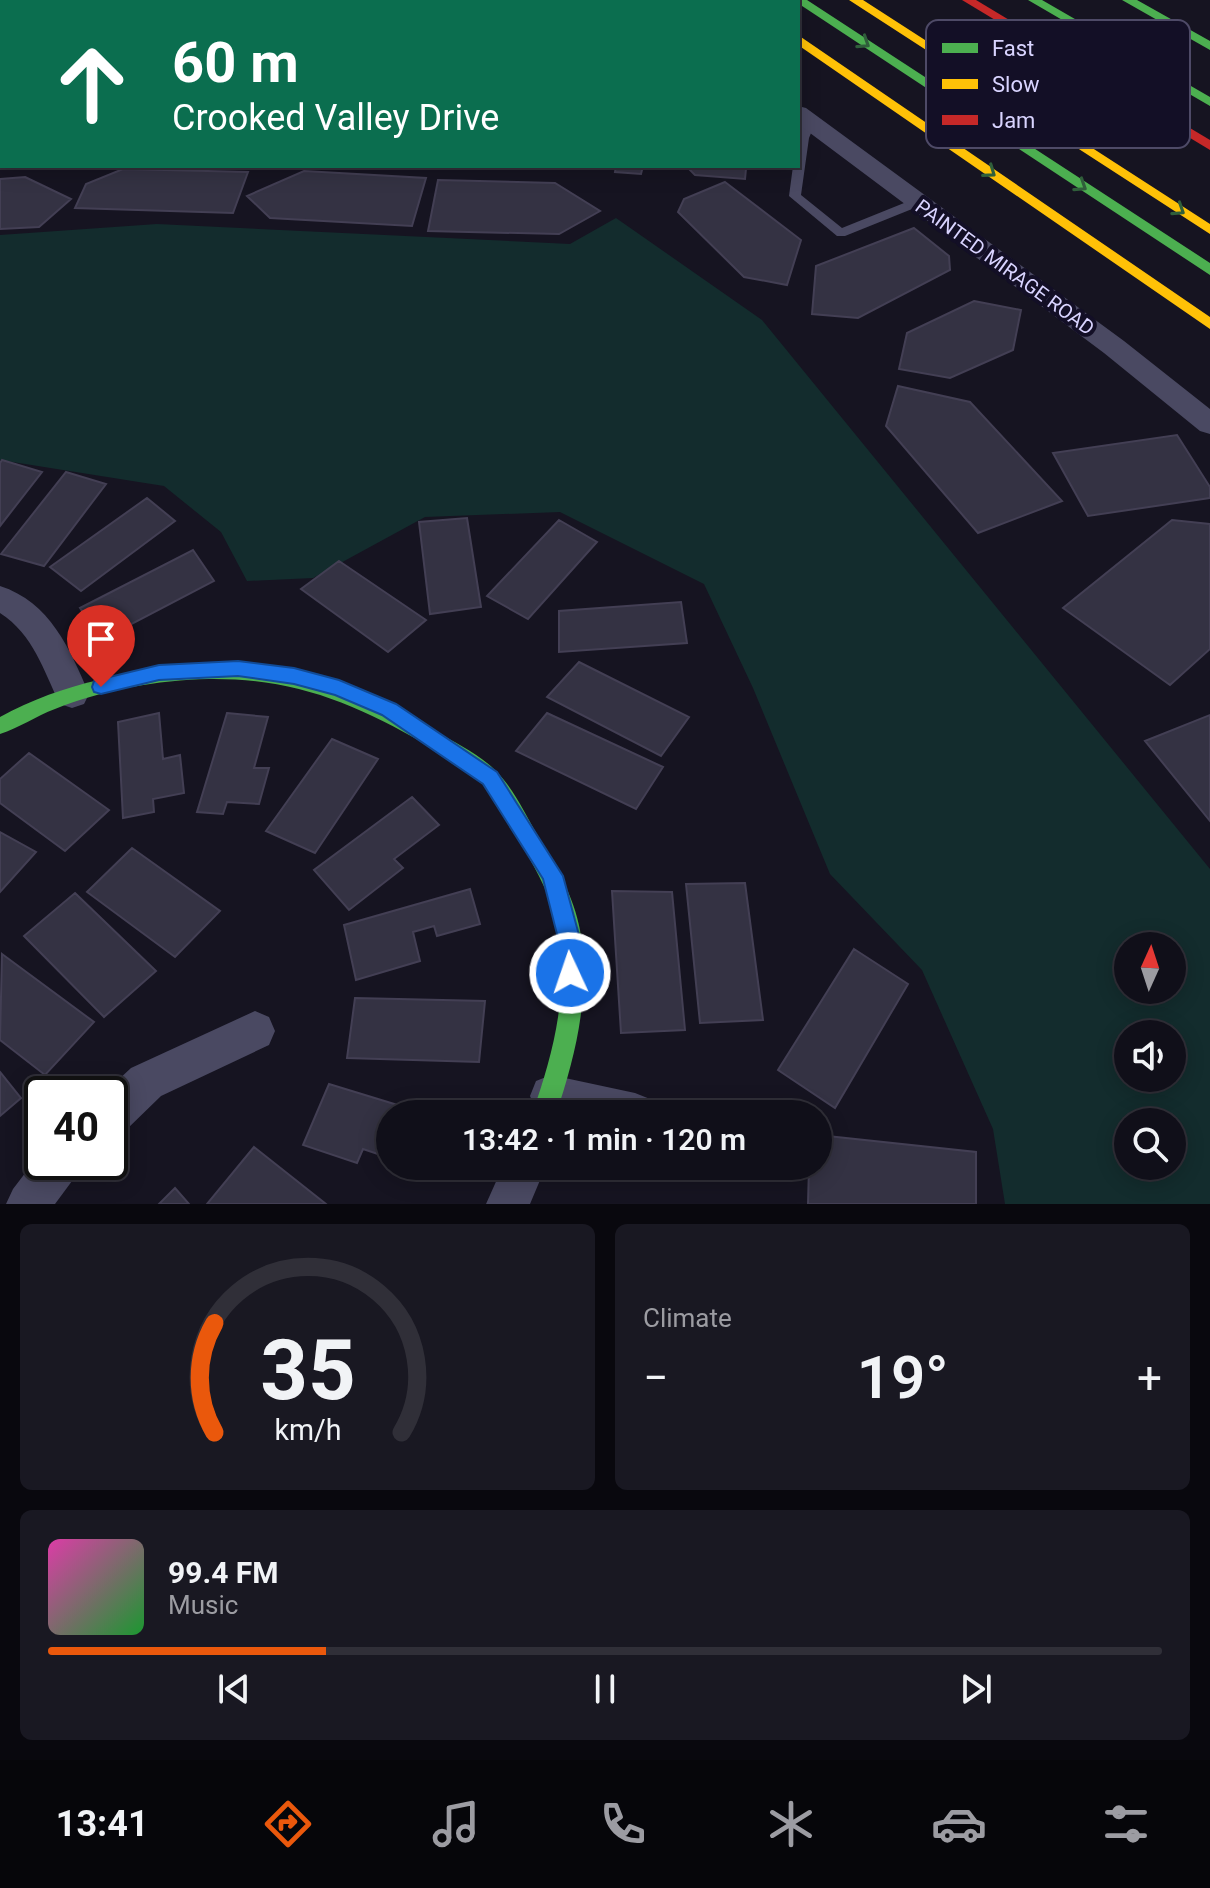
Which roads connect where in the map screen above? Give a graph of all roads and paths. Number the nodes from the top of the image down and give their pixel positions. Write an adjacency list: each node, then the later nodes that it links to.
1 (855, 0): 11 (main road, one-way to 11)
2 (968, 0): 6 (main road)
3 (1034, 0): 7 (main road)
4 (1128, 0): 8 (main road)
5 (800, 1): 13 (main road, one-way to 13)
6 (1001, 20)
7 (1069, 20)
8 (1164, 20)
9 (1190, 35): 12 (main road)
10 (800, 40): 17 (main road, one-way to 17)
11 (926, 46)
12 (1210, 46)
13 (926, 83)
14 (1190, 90): 15 (main road)
15 (1210, 102)
16 (804, 117): 23 (lane); 25 (street, PAINTED MIRAGE ROAD)
17 (926, 128)
18 (1190, 134): 19 (main road)
19 (1210, 146)
20 (956, 148): 28 (main road, one-way to 28)
21 (1024, 148): 27 (main road, one-way to 27)
22 (1083, 148): 26 (main road, one-way to 26)
23 (800, 160)
24 (799, 168): 25 (lane)
25 (918, 202): 29 (street, PAINTED MIRAGE ROAD)
26 (1210, 230)
27 (1210, 270)
28 (1210, 324)
29 (1210, 424)
30 (0, 598): 31 (street)
31 (72, 694): 32 (main road); 35 (main road)
32 (0, 726)
33 (255, 1031): 34 (street)
34 (128, 1099)
35 (548, 1100)
36 (46, 1180): 38 (street)
37 (519, 1180): 39 (street)
38 (28, 1204)
39 (508, 1204)

